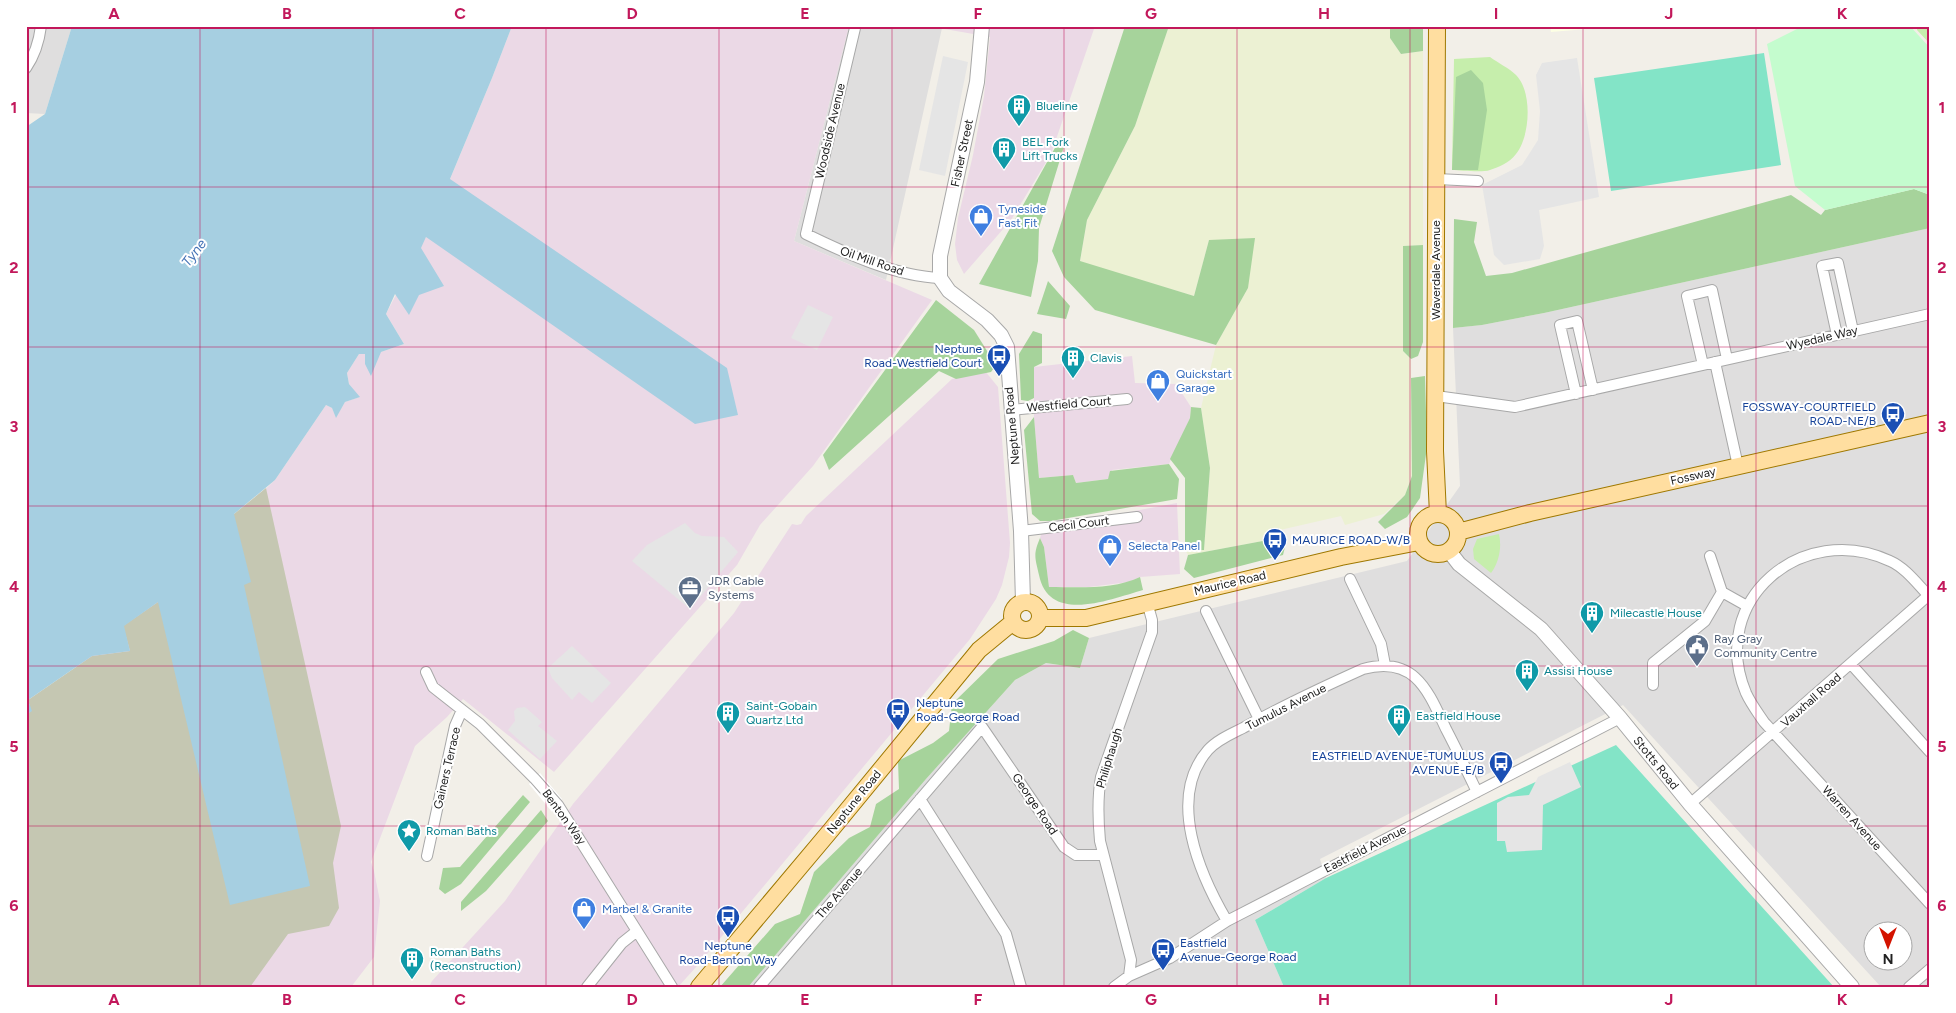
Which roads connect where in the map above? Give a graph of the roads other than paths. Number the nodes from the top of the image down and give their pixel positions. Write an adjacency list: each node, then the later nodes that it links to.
1 (41, 26): 5 (street)
2 (982, 26): 9 (street, Fisher Street)
3 (1437, 26): 6 (main road, Waverdale Avenue)
4 (855, 28): 8 (street, Woodside Avenue)
5 (26, 68)
6 (1437, 179): 7 (street); 18 (main road, Waverdale Avenue)
7 (1478, 181)
8 (806, 234): 9 (street, Oil Mill Road)
9 (940, 278): 20 (street, Neptune Road)
10 (1930, 314): 11 (street, Wyedale Way)
11 (1853, 331): 12 (street, Wyedale Way); 12 (street)
12 (1837, 335): 13 (street, Wyedale Way)
13 (1727, 360): 14 (street, Wyedale Way); 15 (street)
14 (1715, 362): 15 (street, Wyedale Way); 22 (street)
15 (1703, 365): 16 (street, Wyedale Way)
16 (1592, 390): 17 (street, Wyedale Way); 17 (street)
17 (1576, 394): 18 (street, Wyedale Way)
18 (1436, 396): 23 (main road, Waverdale Avenue)
19 (1127, 399): 20 (street, Westfield Court)
20 (1011, 410): 25 (street, Neptune Road)
21 (1930, 423): 22 (main road, Fossway)
22 (1738, 466): 26 (main road, Fossway)
23 (1438, 514): 26 (main road); 27 (main road)
24 (1137, 517): 25 (street, Cecil Court)
25 (1021, 531): 33 (street, Neptune Road)
26 (1458, 532): 28 (main road)
27 (1419, 542): 28 (main road); 34 (main road, Maurice Road)
28 (1448, 551): 44 (street, Stotts Road)
29 (1710, 556): 31 (street)
30 (1350, 579): 40 (street)
31 (1722, 592): 35 (street); 42 (street)
32 (1929, 595): 35 (street); 39 (street, Vauxhall Road)
33 (1024, 602): 37 (main road); 38 (main road, Neptune Road)
34 (1147, 602): 37 (main road, Maurice Road); 52 (street, Philiphaugh)
35 (1747, 606): 47 (street, Warren Avenue)
36 (1206, 611): 45 (street)
37 (1040, 618): 38 (main road)
38 (1013, 622): 61 (main road, Neptune Road)
39 (1851, 664): 47 (street, Vauxhall Road); 48 (street)
40 (1385, 665): 45 (street, Tumulus Avenue); 49 (street)
41 (426, 672): 43 (street, Benton Way)
42 (1653, 685)
43 (462, 710): 53 (street, Gainers Terrace); 56 (street, Benton Way)
44 (1620, 718): 49 (street, Eastfield Avenue); 51 (street, Stotts Road)
45 (1259, 719): 55 (street, Tumulus Avenue)
46 (982, 727): 50 (street, The Avenue); 52 (street, George Road)
47 (1774, 732): 51 (street, Vauxhall Road); 54 (street, Warren Avenue)
48 (1930, 752)
49 (1477, 792): 55 (street, Eastfield Avenue)
50 (920, 799): 62 (street, The Avenue); 63 (street)
51 (1690, 804): 65 (street, Stotts Road)
52 (1103, 855): 58 (street, Philiphaugh)
53 (427, 856)
54 (1930, 904)
55 (1227, 921): 58 (street, Eastfield Avenue)
56 (637, 931): 59 (street); 60 (street, Benton Way)
57 (1930, 969): 66 (street)
58 (1129, 976): 64 (street, Eastfield Avenue)
59 (587, 987)
60 (672, 987)
61 (699, 987)
62 (759, 987)
63 (1021, 987)
64 (1114, 987)
65 (1852, 987)
66 (1909, 987)

